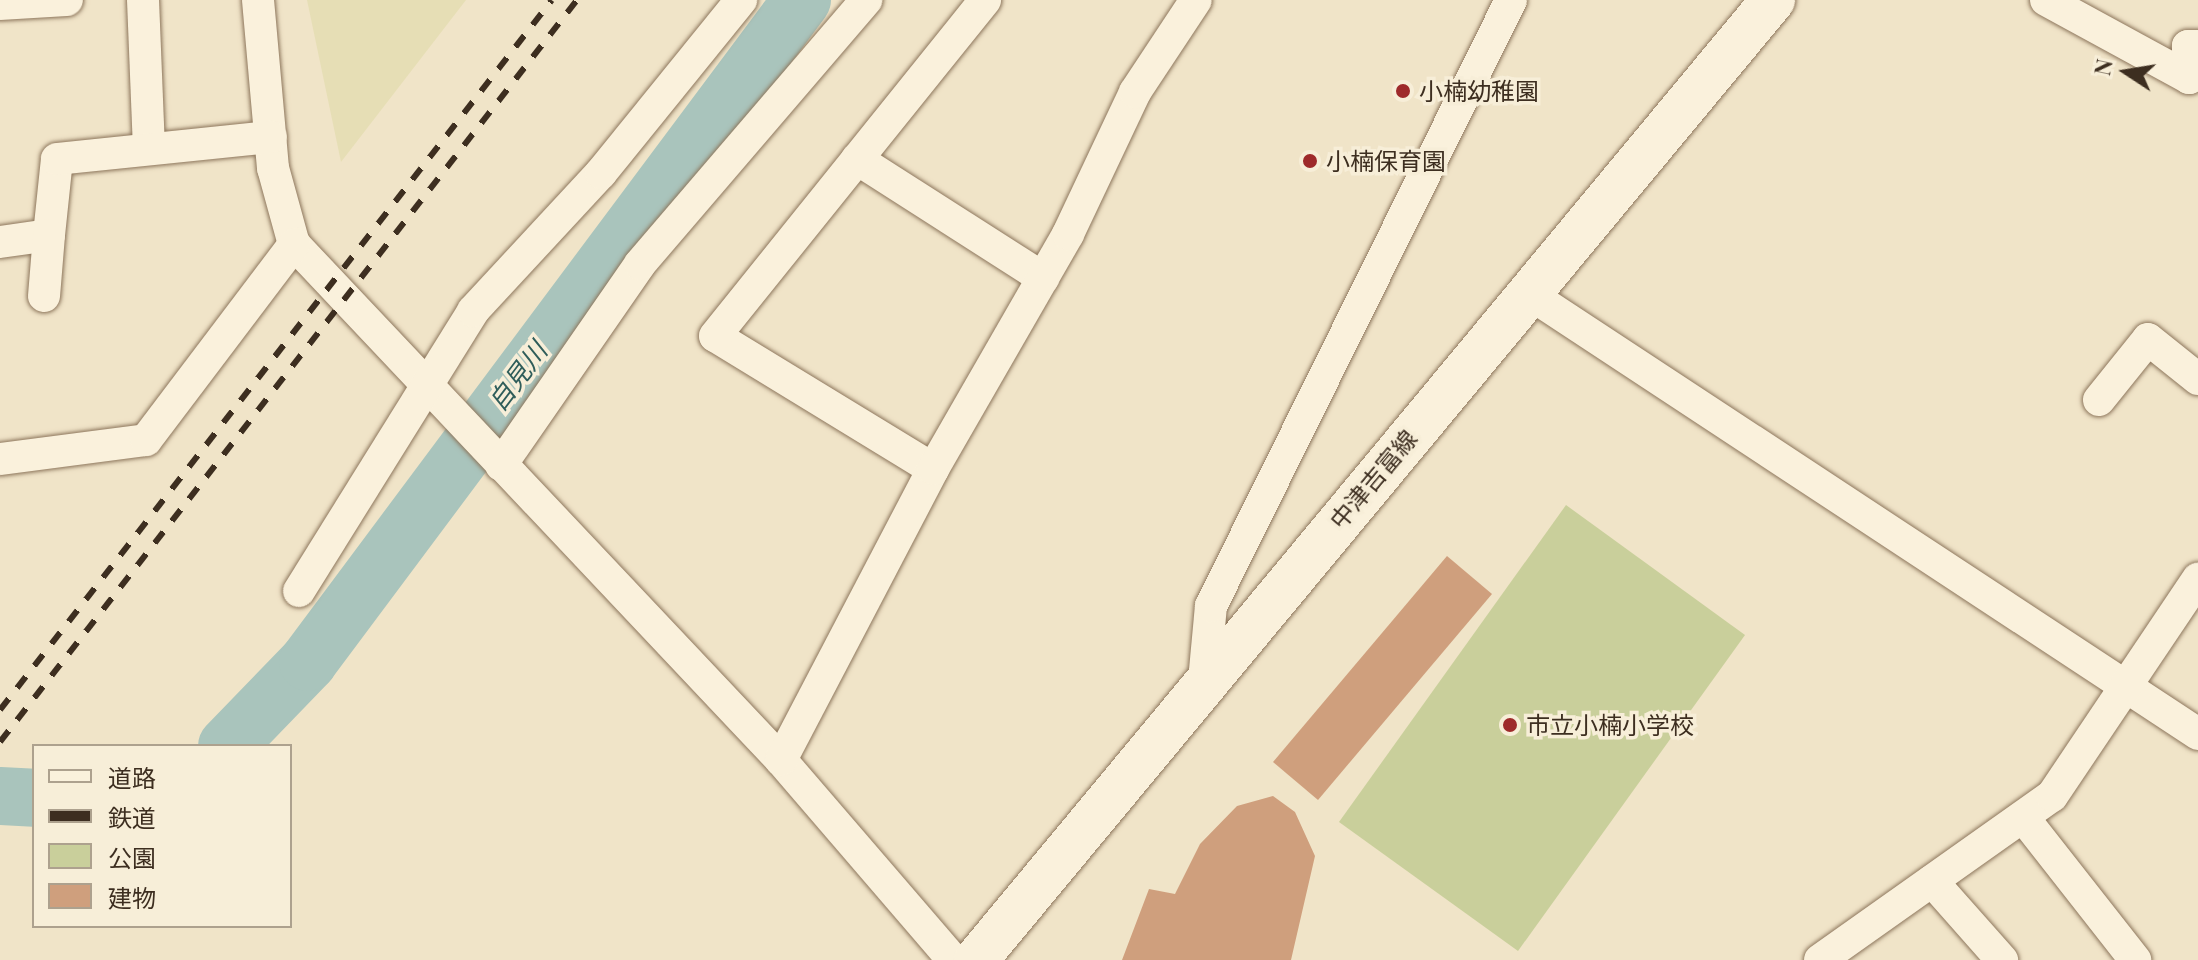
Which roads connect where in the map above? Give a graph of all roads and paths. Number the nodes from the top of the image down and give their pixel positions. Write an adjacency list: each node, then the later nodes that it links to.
1 (67, 0): 11 (street)
2 (143, 0): 14 (street)
3 (258, 0): 13 (street)
4 (741, 0): 23 (street)
5 (866, 0): 26 (street)
6 (985, 0): 15 (street)
7 (1196, 0): 19 (street)
8 (1511, 0): 30 (street)
9 (1773, 0): 20 (main road, 中津吉富線)
10 (2046, 0): 12 (street)
11 (0, 4)
12 (2198, 46)
13 (271, 137): 14 (street); 18 (street)
14 (149, 149): 16 (street)
15 (857, 159): 19 (street); 27 (street)
16 (49, 235): 17 (street); 21 (street)
17 (0, 242)
18 (294, 244): 23 (street); 25 (street)
19 (1043, 278): 27 (street)
20 (1528, 293): 30 (main road, 中津吉富線); 31 (street)
21 (44, 296)
22 (2198, 379): 24 (street)
23 (430, 389): 26 (street); 29 (street)
24 (2099, 400)
25 (0, 459)
26 (501, 465): 33 (street)
27 (933, 469): 33 (street)
28 (2198, 579): 31 (street)
29 (299, 591)
30 (1204, 681): 37 (main road, 中津吉富線)
31 (2128, 690): 32 (street); 34 (street)
32 (2198, 734)
33 (781, 760): 36 (street)
34 (2023, 817): 35 (street); 40 (street)
35 (1932, 881): 38 (street); 39 (street)
36 (953, 960)
37 (976, 960)
38 (1820, 960)
39 (2002, 960)
40 (2135, 960)

